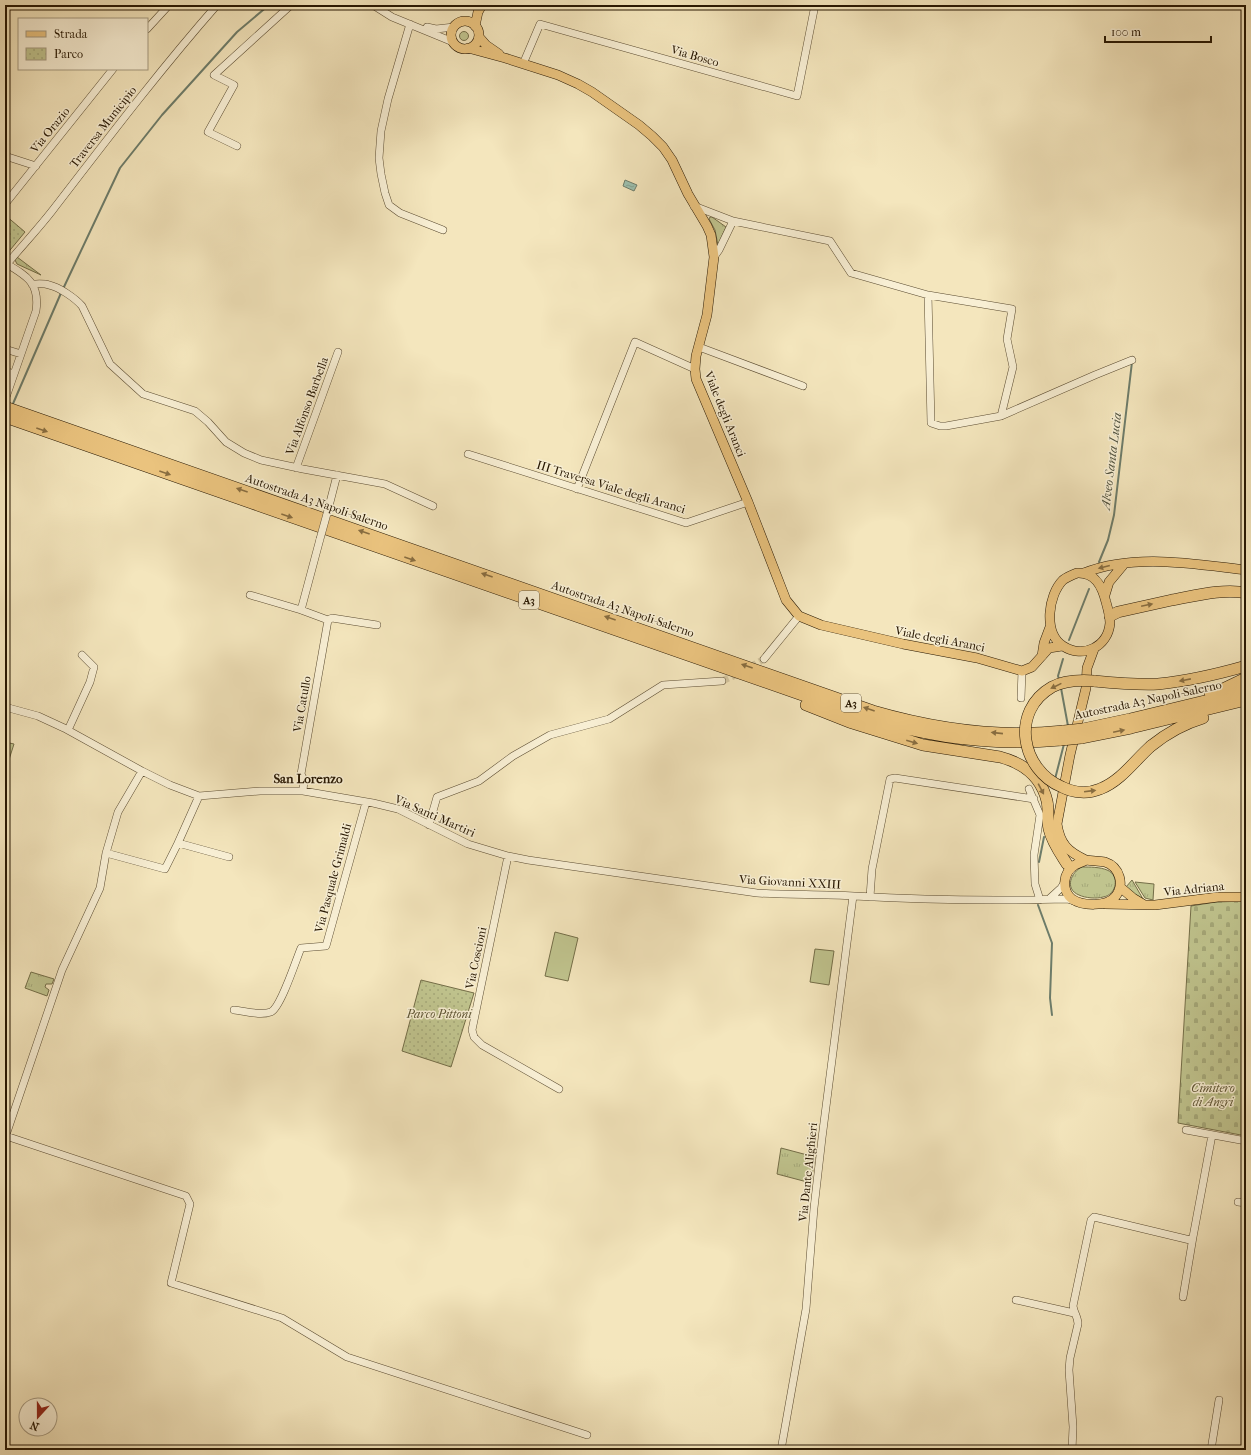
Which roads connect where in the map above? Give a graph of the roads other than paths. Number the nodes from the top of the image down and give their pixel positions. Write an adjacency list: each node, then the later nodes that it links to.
1 (169, 5): 11 (street)
2 (217, 5): 26 (street, Traversa Municipio)
3 (291, 5): 18 (street)
4 (373, 5): 8 (street)
5 (480, 5): 7 (main road); 9 (main road)
6 (815, 5): 16 (street, Via Bosco)
7 (465, 21): 9 (main road); 10 (main road)
8 (412, 24): 10 (street); 13 (street); 24 (street)
9 (475, 26): 12 (main road)
10 (454, 27): 13 (main road)
11 (148, 28)
12 (479, 37): 14 (main road); 15 (main road)
13 (453, 42): 14 (main road)
14 (468, 48): 15 (main road)
15 (505, 58): 16 (main road, Viale degli Aranci)
16 (523, 64): 22 (main road, Viale degli Aranci)
17 (112, 70): 20 (street, Via Orazio)
18 (237, 146)
19 (5, 156): 20 (street)
20 (36, 166): 21 (street, Via Orazio)
21 (5, 204)
22 (694, 206): 23 (street); 25 (main road, Viale degli Aranci)
23 (733, 221): 25 (street); 28 (street)
24 (443, 230)
25 (714, 257): 29 (main road, Viale degli Aranci)
26 (6, 264): 27 (street)
27 (32, 284): 32 (street); 43 (street, Via Alfonso Barbella)
28 (928, 295): 40 (street); 40 (street)
29 (699, 347): 34 (main road, Viale degli Aranci); 37 (street)
30 (5, 349): 32 (street)
31 (338, 352): 43 (street, Via Alfonso Barbella)
32 (21, 354): 36 (street)
33 (1132, 360): 40 (street)
34 (695, 369): 45 (street); 46 (main road, Viale degli Aranci)
35 (5, 371): 36 (street)
36 (14, 374): 38 (street)
37 (803, 386)
38 (5, 399)
39 (5, 407): 80 (highway, Autostrada A3 Napoli-Salerno / A3, one-way to 39)
40 (1001, 416)
41 (5, 417): 67 (highway, Autostrada A3 Napoli-Salerno / A3, one-way to 67)
42 (468, 454): 45 (street, III Traversa Viale degli Aranci)
43 (296, 468): 44 (street, Via Alfonso Barbella)
44 (337, 475): 47 (street, Via Alfonso Barbella); 54 (street, bridge)
45 (577, 489): 46 (street, III Traversa Viale degli Aranci)
46 (748, 502): 55 (main road, Viale degli Aranci)
47 (433, 506)
48 (1124, 564): 49 (main road); 50 (main road, one-way to 50); 51 (main road)
49 (1246, 570)
50 (1084, 573): 51 (main road); 59 (main road)
51 (1105, 594): 56 (main road)
52 (1246, 594): 56 (highway, one-way to 52)
53 (250, 595): 54 (street)
54 (302, 610): 57 (street)
55 (799, 616): 65 (street); 69 (main road, Viale degli Aranci)
56 (1110, 616): 61 (main road)
57 (328, 620): 58 (street); 83 (street, Via Catullo)
58 (377, 625)
59 (1050, 627): 60 (main road); 64 (main road)
60 (1062, 646): 62 (main road); 64 (main road)
61 (1094, 649): 62 (main road); 68 (main road)
62 (1076, 652): 68 (main road)
63 (82, 655): 78 (street)
64 (1042, 656): 69 (main road)
65 (764, 659)
66 (1246, 666): 76 (highway, one-way to 76, bridge)
67 (719, 667): 80 (highway, Autostrada A3 Napoli-Salerno / A3); 94 (highway, one-way to 94)
68 (1088, 668): 89 (main road)
69 (1022, 671): 73 (street)
70 (1246, 678): 77 (highway)
71 (722, 681): 87 (street)
72 (1246, 691): 77 (highway, Autostrada A3 Napoli-Salerno / A3)
73 (1022, 698)
74 (1246, 700): 79 (highway, Autostrada A3 Napoli-Salerno / A3, one-way to 74)
75 (5, 707): 78 (street, Via Santi Martiri)
76 (1246, 707)
77 (1130, 719): 79 (highway, Autostrada A3 Napoli-Salerno / A3)
78 (68, 730): 81 (street, Via Santi Martiri)
79 (1082, 733): 80 (highway, Autostrada A3 Napoli-Salerno / A3, bridge)
80 (1063, 736)
81 (142, 772): 84 (street, Via Santi Martiri); 90 (street)
82 (1029, 789): 85 (street)
83 (303, 791): 84 (street, Via Santi Martiri); 86 (street, Via Santi Martiri)
84 (199, 796): 88 (street)
85 (1034, 799): 97 (street); 100 (street)
86 (366, 802): 87 (street, Via Santi Martiri); 104 (street, Via Pasquale Grimaldi)
87 (429, 824): 91 (street, Via Santi Martiri)
88 (178, 843): 90 (street); 92 (street)
89 (1065, 847): 93 (main road); 94 (main road)
90 (106, 853): 108 (street)
91 (508, 856): 96 (street, Via Giovanni XXIII); 105 (street, Via Coscioni)
92 (228, 857)
93 (1086, 860): 94 (main road); 95 (main road)
94 (1066, 873): 99 (street); 101 (main road)
95 (1120, 887): 102 (main road); 103 (main road)
96 (853, 896): 97 (street, Via Giovanni XXIII); 118 (street, Via Dante Alighieri)
97 (870, 897): 100 (street, Via Giovanni XXIII)
98 (1246, 897): 103 (main road, Via Adriana)
99 (1049, 899): 100 (street, Via Giovanni XXIII); 101 (street, Via Giovanni XXIII)
100 (1040, 900)
101 (1077, 902): 102 (main road)
102 (1102, 904): 103 (main road, Via Adriana)
103 (1144, 905)
104 (234, 1010)
105 (560, 1089)
106 (1186, 1130): 107 (street)
107 (1212, 1135): 109 (street); 112 (street)
108 (5, 1137): 117 (street)
109 (1246, 1141)
110 (1238, 1202): 111 (street)
111 (1246, 1203)
112 (1193, 1237): 113 (street); 115 (street)
113 (1183, 1297)
114 (1016, 1300): 115 (street)
115 (1074, 1313): 119 (street)
116 (1219, 1400): 120 (street)
117 (588, 1435)
118 (781, 1450)
119 (1072, 1450)
120 (1212, 1450)

